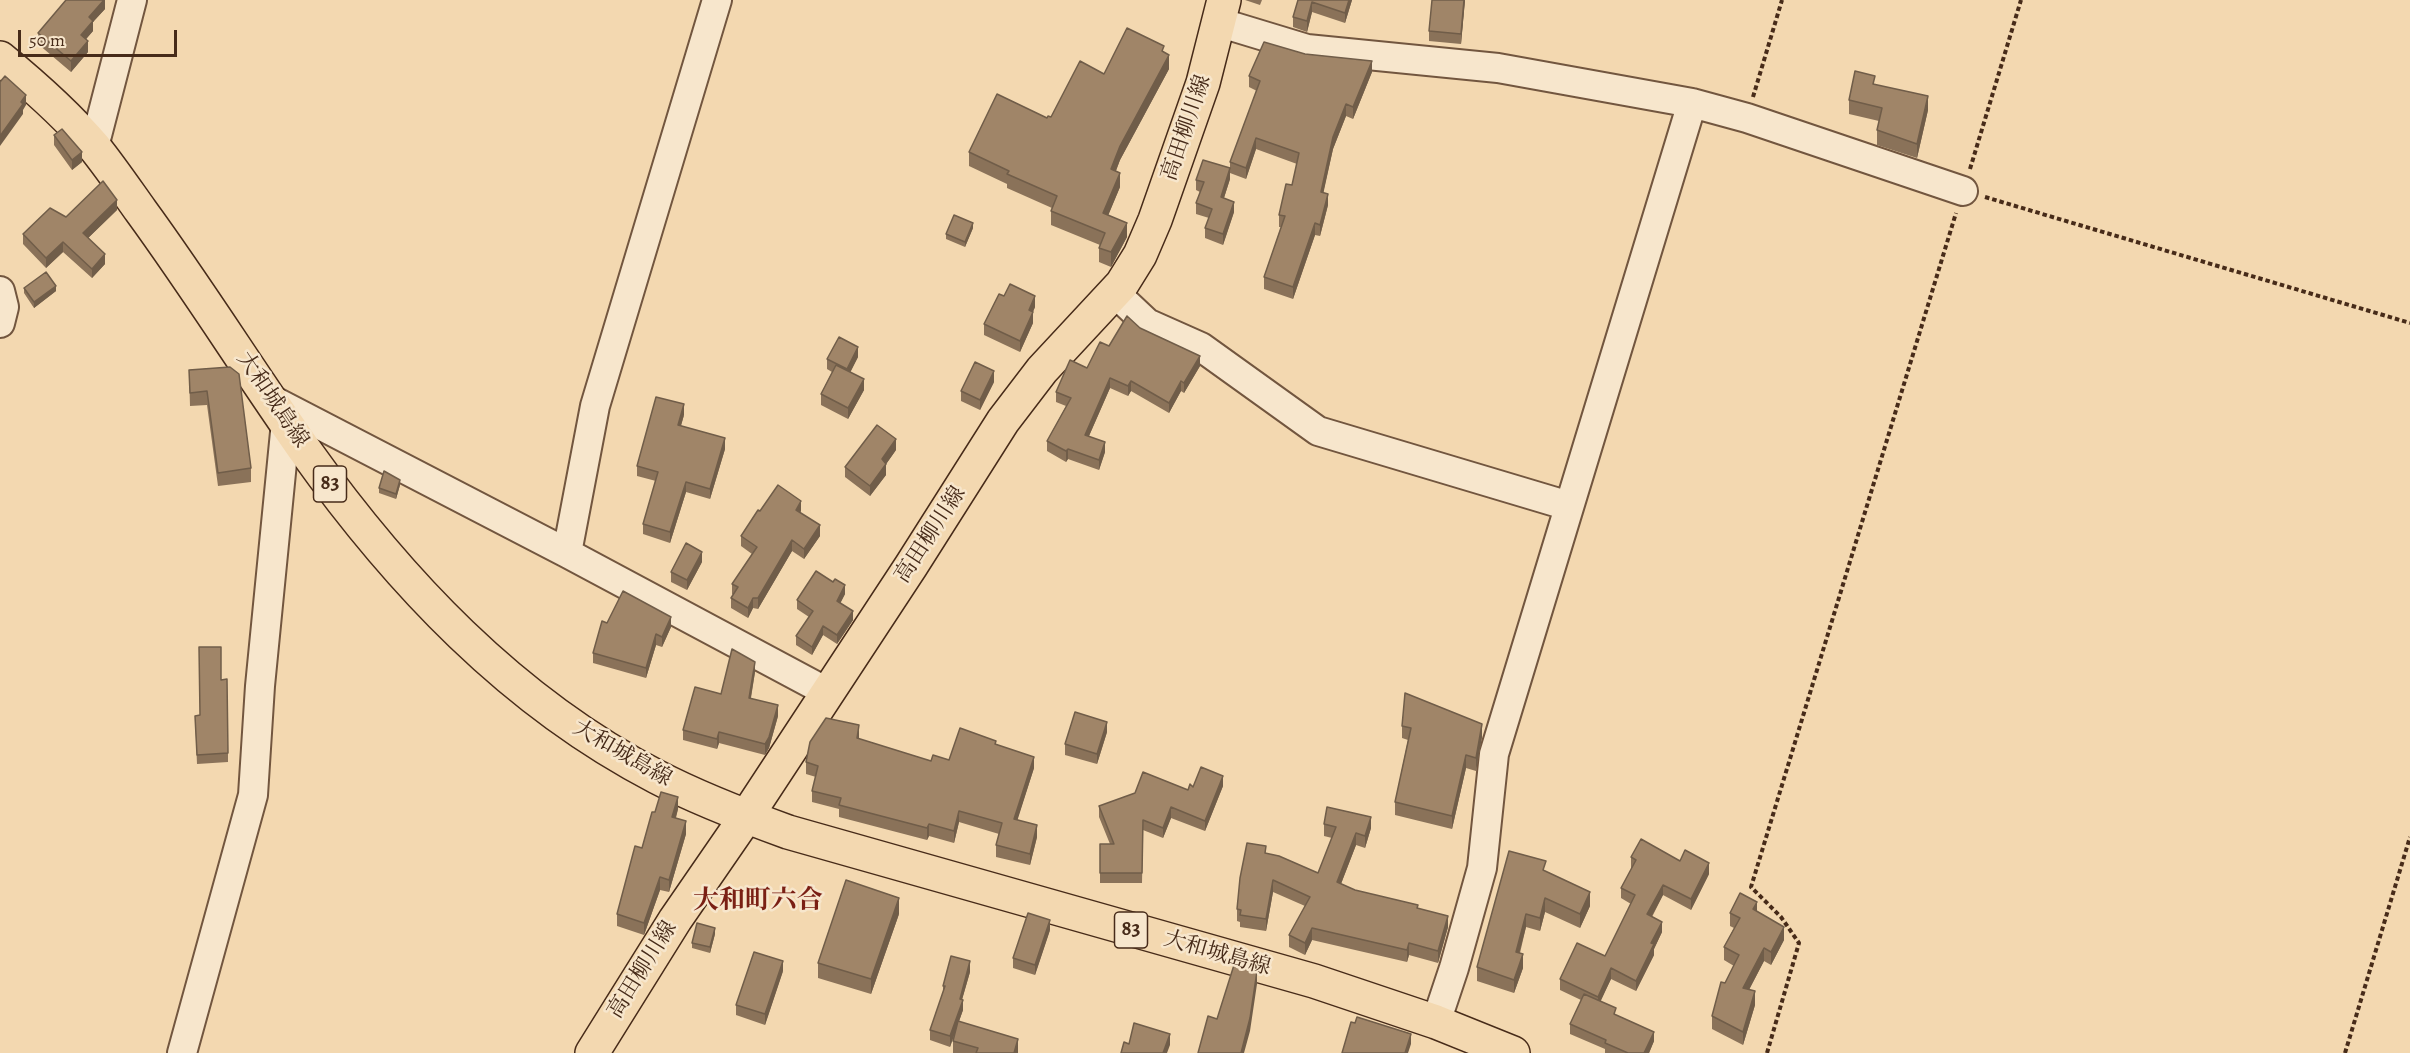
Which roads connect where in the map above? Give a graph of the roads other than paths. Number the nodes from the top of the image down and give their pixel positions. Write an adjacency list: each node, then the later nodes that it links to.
1 (132, 0): 6 (street)
2 (717, 0): 13 (street)
3 (1218, 7): 5 (street); 9 (main road, 高田柳川線)
4 (0, 58): 6 (main road, 大和城島線 / 83)
5 (1692, 103): 7 (street); 12 (street)
6 (94, 147): 11 (main road, 大和城島線 / 83)
7 (1963, 190)
8 (0, 291): 10 (street)
9 (1114, 292): 12 (street); 14 (main road, 高田柳川線)
10 (0, 323)
11 (279, 411): 13 (street); 15 (main road, 大和城島線 / 83); 17 (street)
12 (1569, 506): 16 (street)
13 (567, 553): 14 (street)
14 (827, 692): 15 (main road, 高田柳川線)
15 (746, 817): 16 (main road, 大和城島線 / 83); 18 (main road, 高田柳川線)
16 (1436, 1022): 19 (main road, 大和城島線 / 83)
17 (182, 1053)
18 (592, 1053)
19 (1513, 1053)

